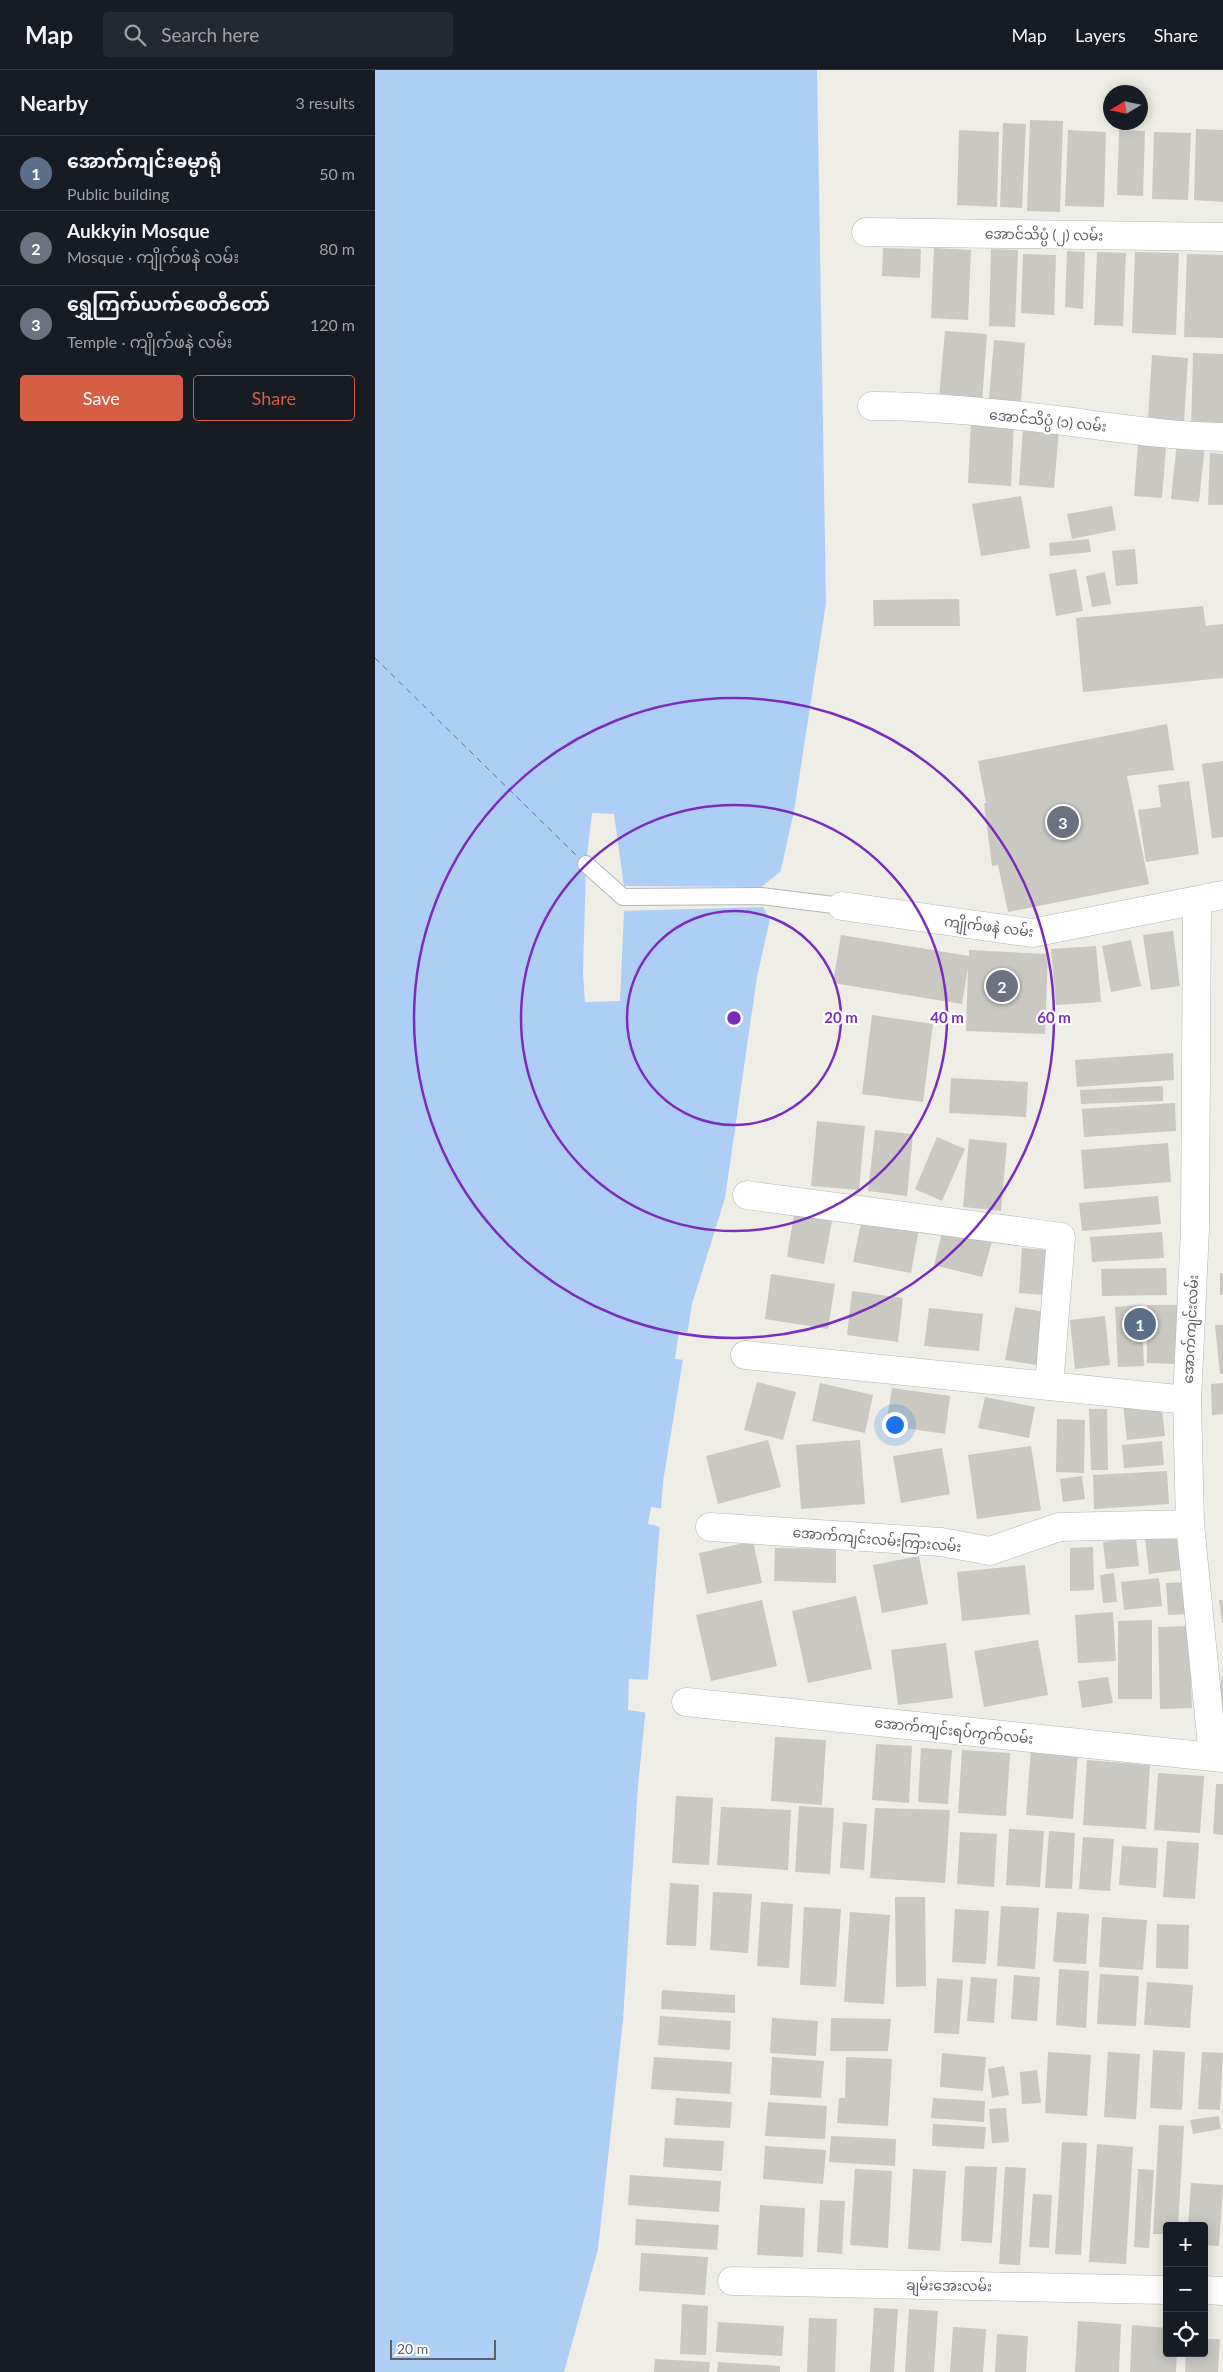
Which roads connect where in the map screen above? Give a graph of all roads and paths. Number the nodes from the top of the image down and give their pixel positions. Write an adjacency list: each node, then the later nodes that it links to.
1 (866, 232): 2 (street, အောင်သိပ္ပံ (၂) လမ်း)
2 (1223, 237)
3 (872, 406): 4 (street, အောင်သိပ္ပံ (၁) လမ်း)
4 (1223, 437)
5 (586, 864): 7 (lane)
6 (1210, 899): 7 (street, ကျိုက်ဖနဲ လမ်း); 11 (street, အောက်ကျင်းလမ်း)
7 (841, 906)
8 (747, 1195): 10 (street)
9 (745, 1355): 10 (street)
10 (1049, 1386): 11 (street)
11 (1187, 1400): 12 (street, အောက်ကျင်းလမ်း)
12 (1190, 1524): 13 (street, အောက်ကျင်းလမ်းကြားလမ်း); 15 (street, အောက်ကျင်းလမ်း)
13 (710, 1527)
14 (686, 1702): 15 (street, အောက်ကျင်းရပ်ကွက်လမ်း)
15 (1218, 1757)
16 (731, 2281): 17 (street, ချမ်းအေးလမ်း)
17 (1163, 2290)
18 (1208, 2290): 19 (street)
19 (1223, 2291)

